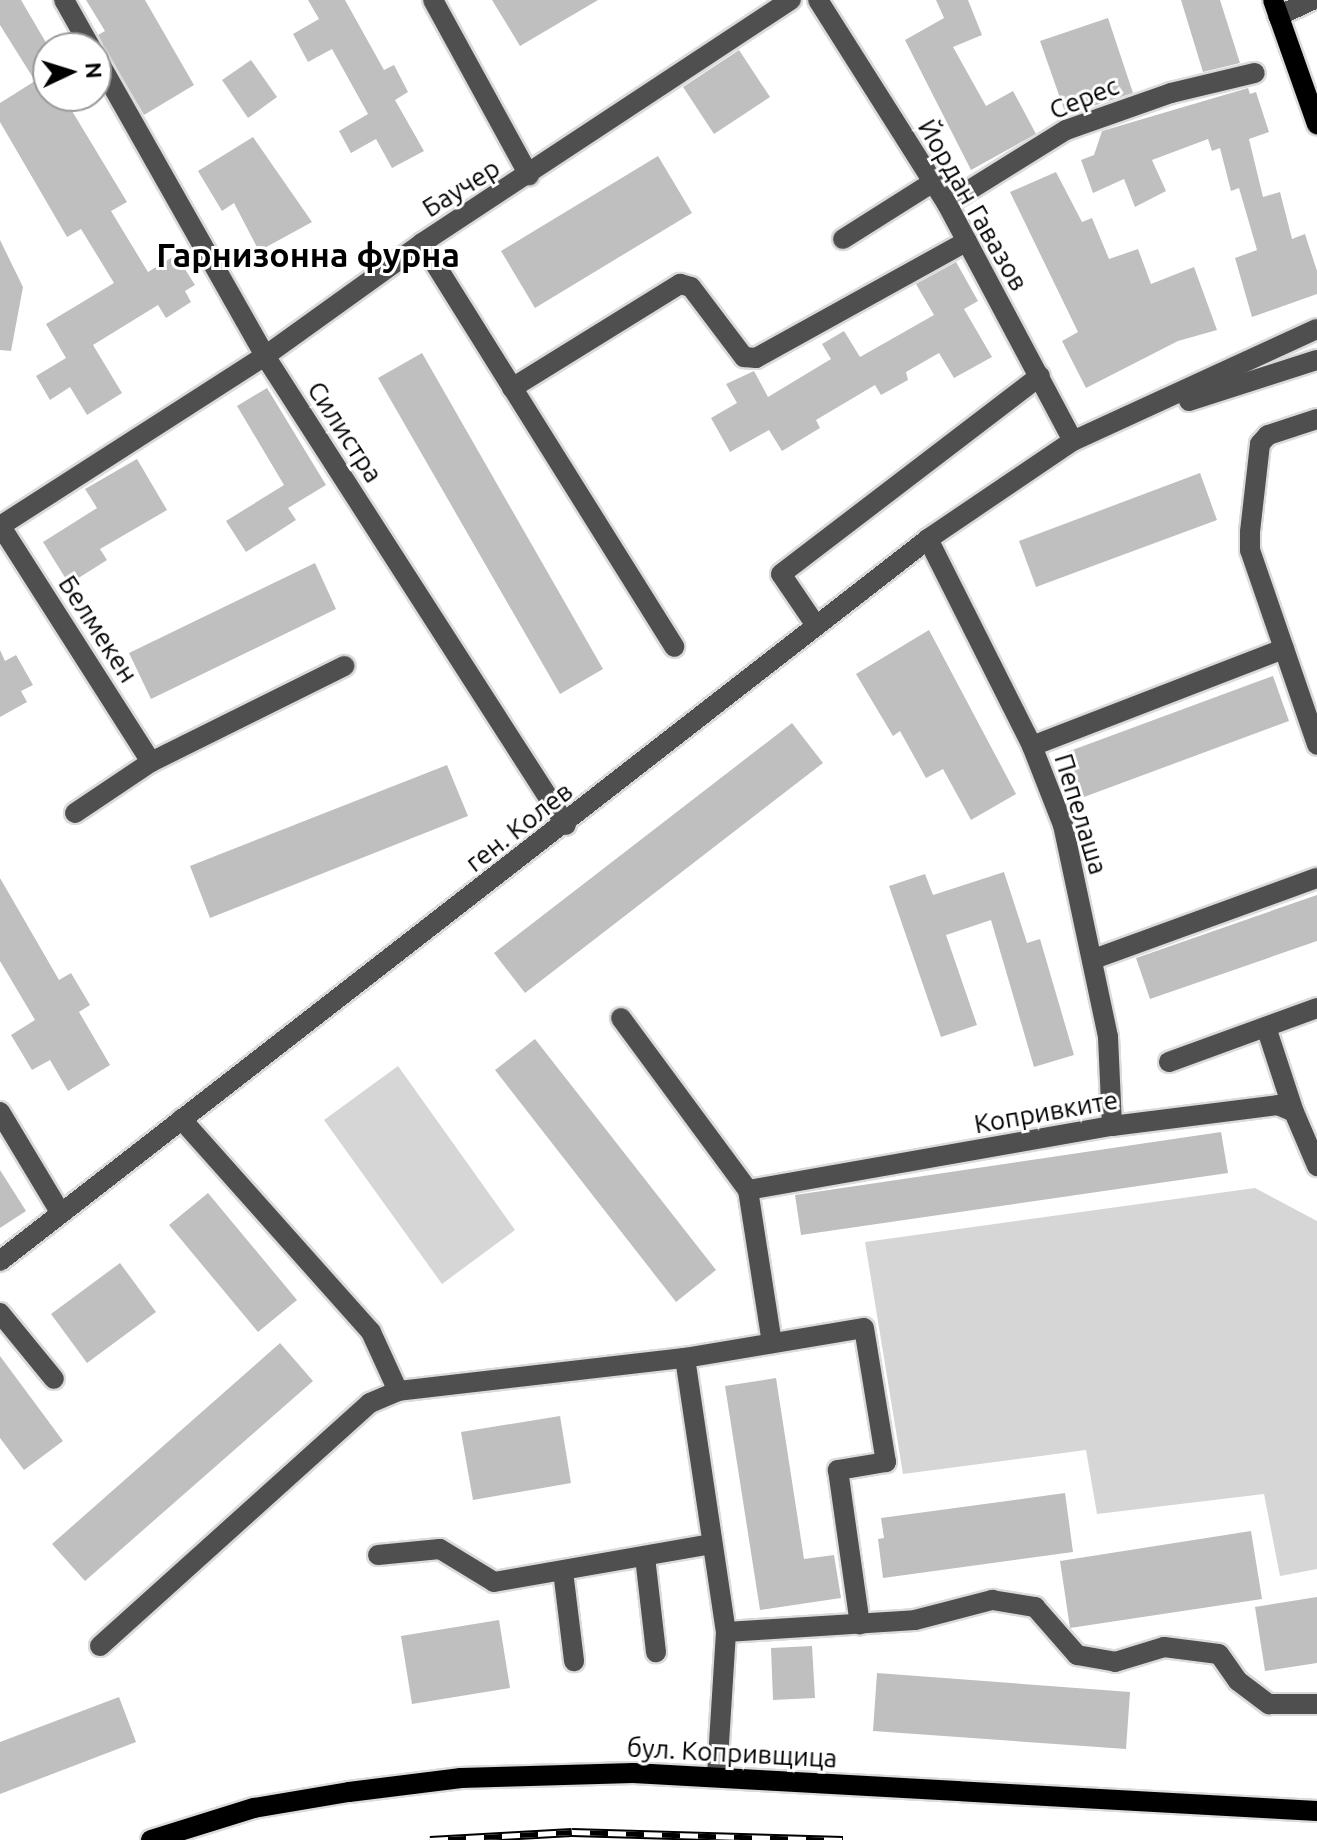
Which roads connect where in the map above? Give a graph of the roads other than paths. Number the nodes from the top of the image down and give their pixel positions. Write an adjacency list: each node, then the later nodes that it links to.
1 (64, 0): 7 (street)
2 (433, 0): 11 (street)
3 (791, 0): 11 (street, Баучер)
4 (818, 0): 12 (street, Йордан Гавазов)
5 (1312, 0): 6 (street)
6 (1276, 8): 10 (main road)
7 (82, 32)
8 (1255, 73): 13 (street, Серес)
9 (112, 85): 18 (street, Силистра)
10 (1317, 124)
11 (529, 175): 16 (street, Баучер)
12 (933, 182): 13 (street, Йордан Гавазов); 14 (street)
13 (947, 204): 15 (street, Йордан Гавазов)
14 (843, 239)
15 (967, 241): 20 (street, Йордан Гавазов); 21 (street)
16 (422, 243): 18 (street, Баучер); 21 (street)
17 (1317, 329): 23 (street)
18 (265, 356): 25 (street, Баучер); 35 (street, Силистра)
19 (1317, 360): 23 (street)
20 (1040, 376): 24 (street, Йордан Гавазов); 27 (street)
21 (512, 388): 28 (street)
22 (1317, 419): 29 (street)
23 (1109, 426): 24 (street, ген. Колев)
24 (1073, 441): 26 (street, ген. Колев)
25 (0, 526): 33 (street, Белмекен)
26 (928, 539): 27 (street, ген. Колев); 32 (street, Пепелаша)
27 (815, 624): 35 (street, ген. Колев)
28 (674, 647)
29 (1284, 649): 31 (street); 32 (street)
30 (344, 666): 33 (street)
31 (1317, 745)
32 (1032, 746): 37 (street, Пепелаша)
33 (151, 762): 34 (street)
34 (75, 813)
35 (566, 825): 44 (street, ген. Колев)
36 (1317, 878): 37 (street)
37 (1094, 959): 45 (street, Пепелаша)
38 (1317, 1008): 40 (street)
39 (621, 1018): 47 (street)
40 (1266, 1027): 41 (street); 43 (street)
41 (1169, 1062)
42 (0, 1112): 48 (street)
43 (1294, 1112): 45 (street, Копривките); 46 (street)
44 (181, 1119): 48 (street, ген. Колев); 54 (street)
45 (1112, 1126): 47 (street, Копривките)
46 (1317, 1166)
47 (748, 1190): 51 (street)
48 (60, 1212): 49 (street, ген. Колев)
49 (0, 1261)
50 (0, 1313): 53 (street)
51 (772, 1343): 52 (street); 59 (street)
52 (685, 1358): 54 (street); 55 (street)
53 (54, 1379)
54 (398, 1391): 61 (street)
55 (711, 1544): 57 (street); 60 (street)
56 (378, 1555): 58 (street)
57 (645, 1557): 58 (street); 62 (street)
58 (563, 1571): 63 (street)
59 (860, 1624): 60 (street); 64 (street)
60 (726, 1632): 65 (street)
61 (100, 1646)
62 (656, 1652)
63 (574, 1661)
64 (1317, 1704)
65 (717, 1777): 66 (main road, бул. Копривщица); 67 (main road, бул. Копривщица)
66 (1317, 1811)
67 (151, 1840)

